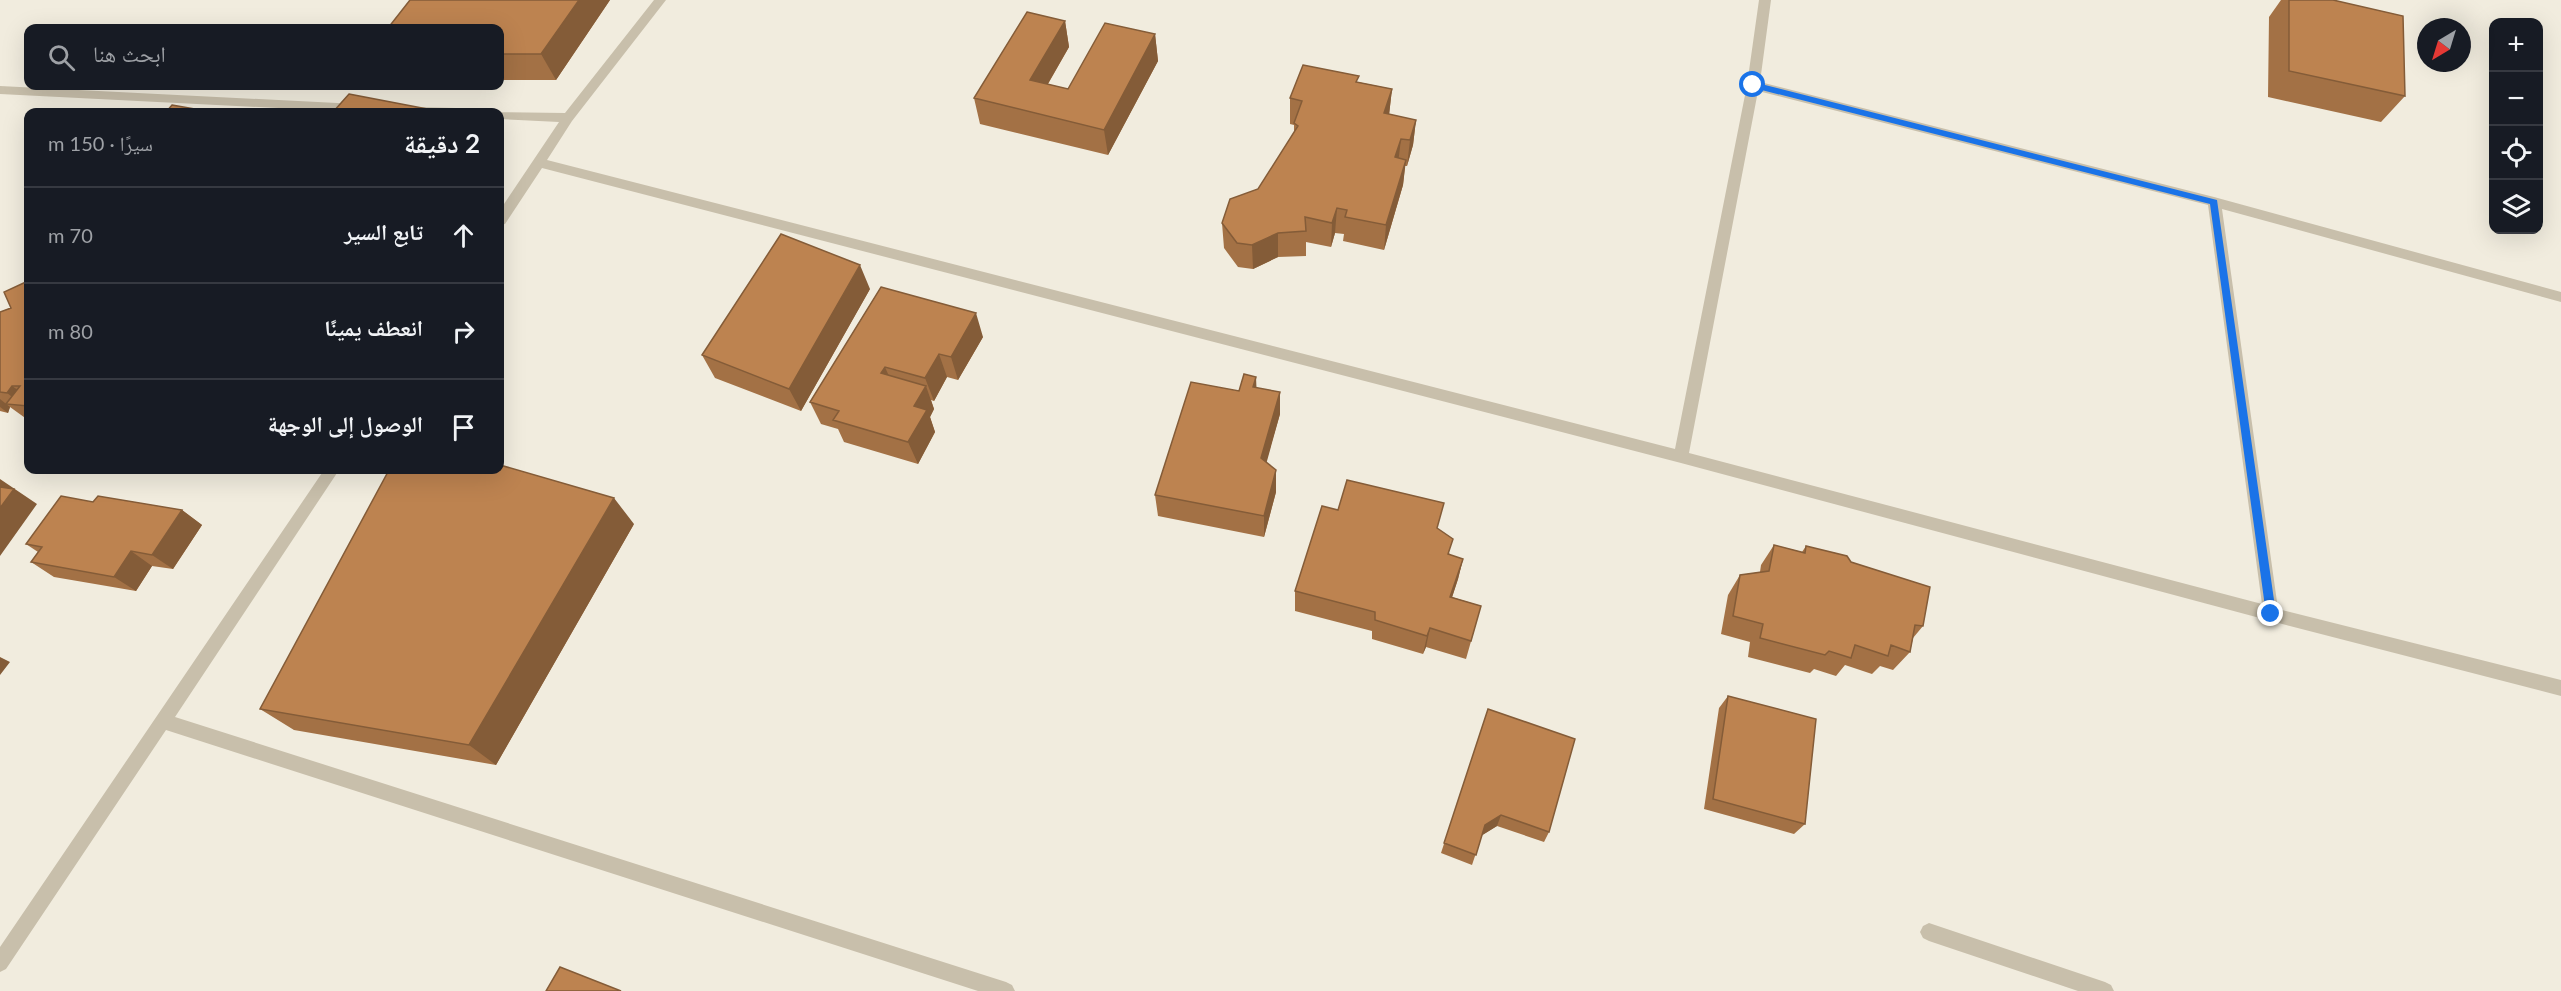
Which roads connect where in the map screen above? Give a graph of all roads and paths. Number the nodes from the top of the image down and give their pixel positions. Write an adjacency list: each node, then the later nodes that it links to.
1 (660, 0): 7 (street)
2 (1765, 0): 3 (street)
3 (1753, 85): 9 (street); 12 (street)
4 (0, 90): 5 (street)
5 (374, 108)
6 (504, 115): 7 (street)
7 (568, 118): 8 (street)
8 (538, 162): 10 (street); 12 (street)
9 (2214, 202): 11 (street); 14 (street)
10 (504, 214)
11 (2561, 297)
12 (1681, 458): 14 (street)
13 (329, 474): 16 (street)
14 (2271, 614): 15 (street)
15 (2561, 688)
16 (163, 721): 18 (street); 19 (street)
17 (1929, 932): 20 (street)
18 (0, 963)
19 (1006, 991)
20 (2105, 991)

